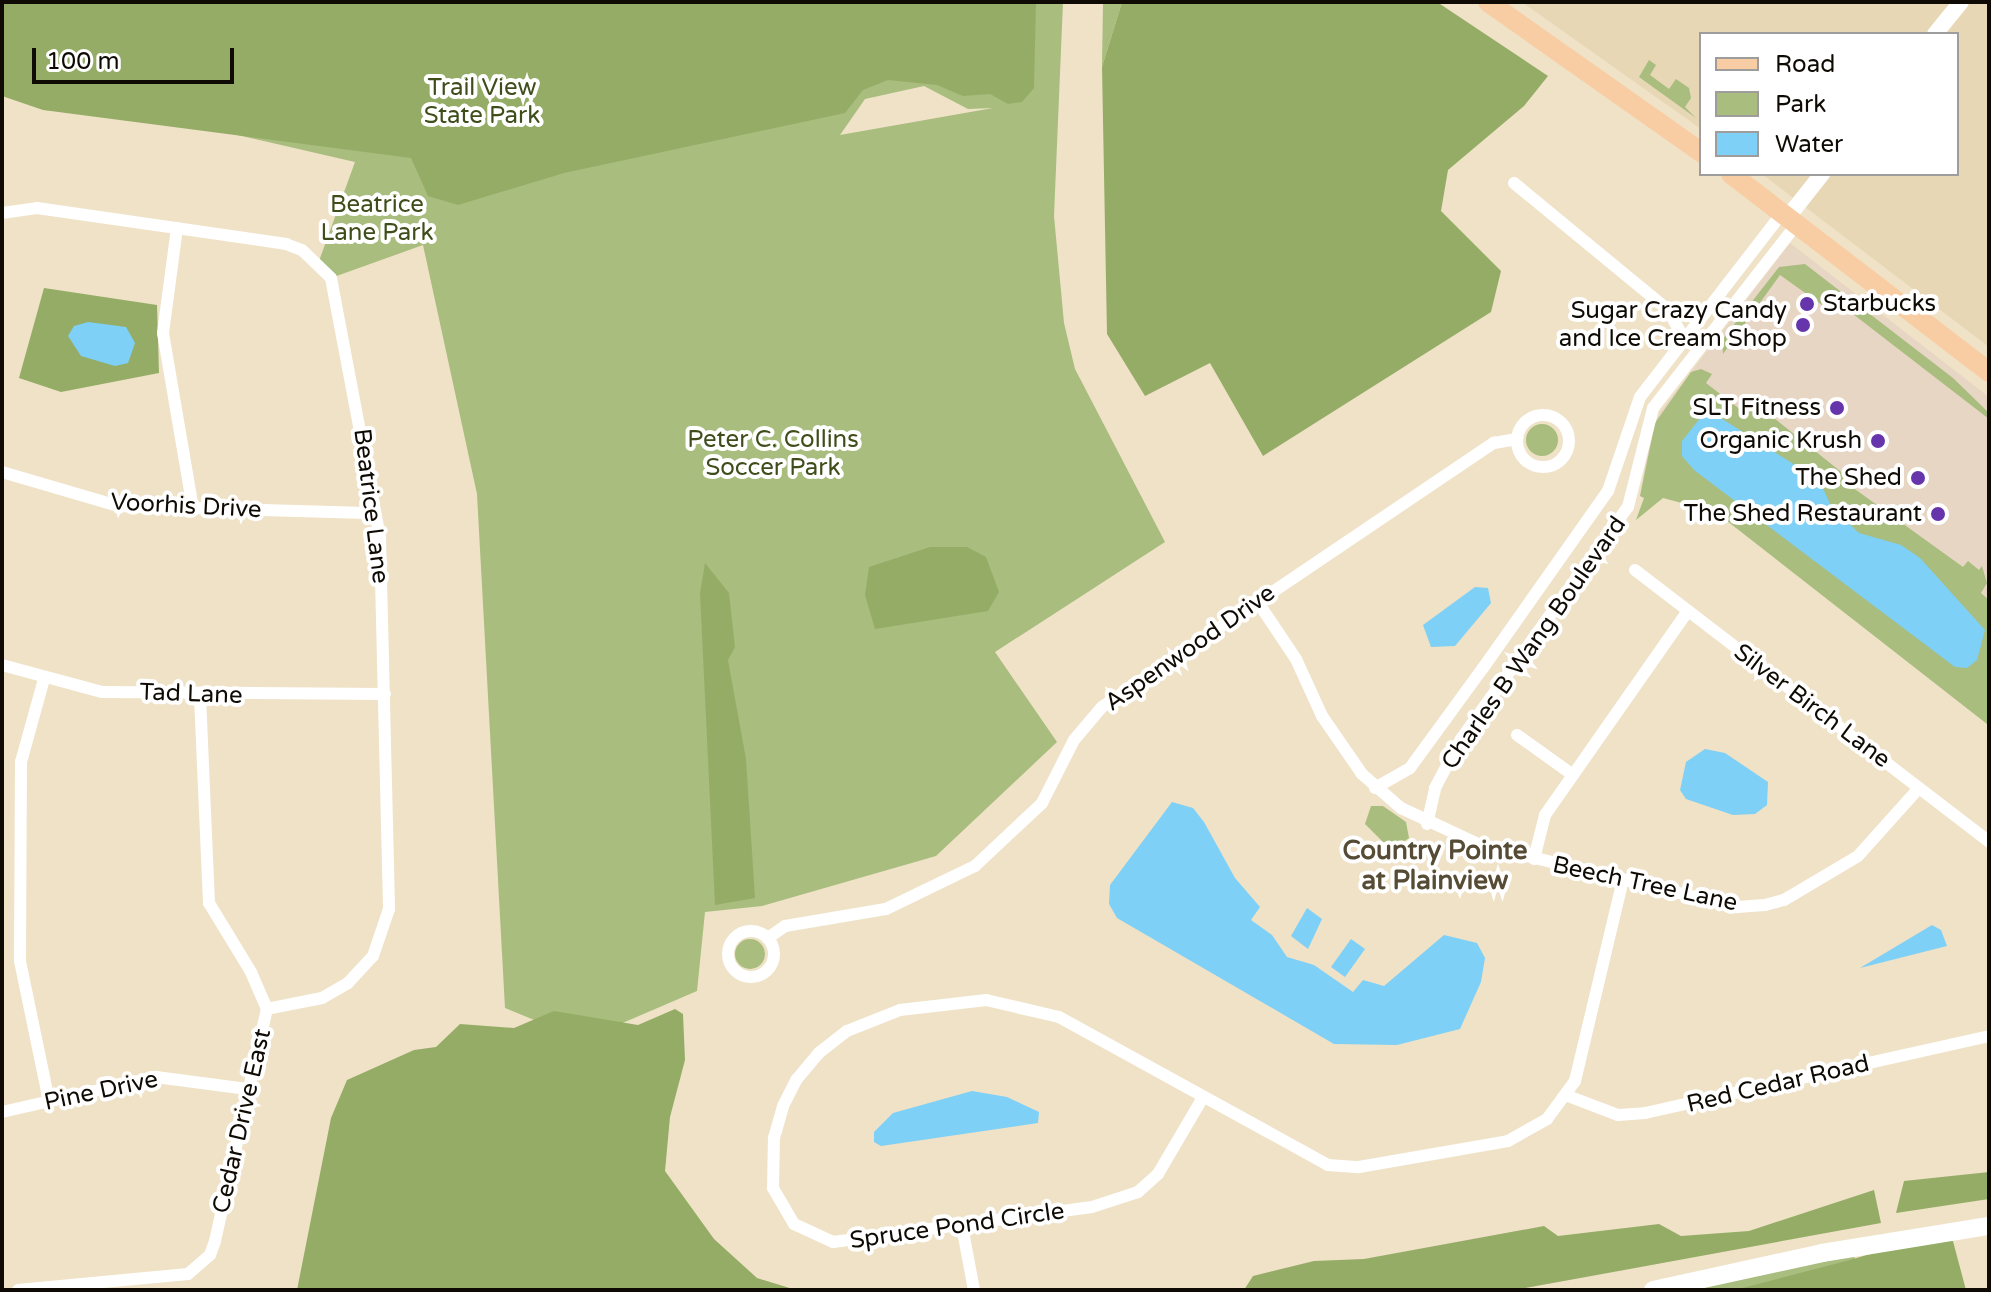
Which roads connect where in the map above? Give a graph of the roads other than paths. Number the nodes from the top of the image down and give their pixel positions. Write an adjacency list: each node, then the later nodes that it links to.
1 (1488, 2): 4 (main road)
2 (1961, 2): 3 (street)
3 (1937, 32)
4 (1699, 151)
5 (1734, 176): 9 (main road)
6 (1820, 176): 9 (street)
7 (1514, 183): 11 (street)
8 (2, 213): 10 (street, Beatrice Lane)
9 (1789, 218): 11 (street, Charles B Wang Boulevard); 12 (street, Charles B Wang Boulevard); 13 (main road)
10 (177, 228): 16 (street); 17 (street, Beatrice Lane)
11 (1682, 339): 12 (street); 27 (street, Charles B Wang Boulevard)
12 (1697, 351): 29 (street, Charles B Wang Boulevard)
13 (1989, 372)
14 (1517, 439): 14 (street, Aspenwood Drive); 19 (street, Aspenwood Drive)
15 (2, 472): 16 (street, Voorhis Drive)
16 (193, 508): 17 (street, Voorhis Drive)
17 (375, 513): 23 (street, Beatrice Lane)
18 (1635, 570): 20 (street, Silver Birch Lane)
19 (1257, 601): 27 (street, Beech Tree Lane); 33 (street, Aspenwood Drive)
20 (1688, 611): 26 (street); 28 (street, Silver Birch Lane)
21 (2, 665): 22 (street, Tad Lane)
22 (44, 679): 24 (street, Tad Lane); 39 (street)
23 (385, 694): 24 (street, Tad Lane); 34 (street, Beatrice Lane)
24 (200, 695): 34 (street, Cedar Drive East)
25 (1517, 735): 26 (street)
26 (1573, 775): 31 (street)
27 (1375, 788): 29 (street, Beech Tree Lane)
28 (1919, 788): 30 (street, Silver Birch Lane); 32 (street, Beech Tree Lane)
29 (1427, 824): 31 (street, Beech Tree Lane)
30 (1989, 842)
31 (1534, 859): 32 (street, Beech Tree Lane)
32 (1623, 880): 37 (street)
33 (768, 938)
34 (267, 1009): 36 (street, Cedar Drive East)
35 (1989, 1036): 37 (street, Red Cedar Road)
36 (247, 1089): 39 (street, Pine Drive); 43 (street, Cedar Drive East)
37 (1568, 1096): 38 (street, Spruce Pond Circle)
38 (1202, 1099): 41 (street, Spruce Pond Circle); 41 (street, Spruce Pond Circle)
39 (49, 1101): 40 (street, Pine Drive)
40 (2, 1112)
41 (962, 1226): 45 (street)
42 (1989, 1226): 46 (main road)
43 (38, 1289): 44 (street)
44 (18, 1290)
45 (974, 1290)
46 (1653, 1290)

